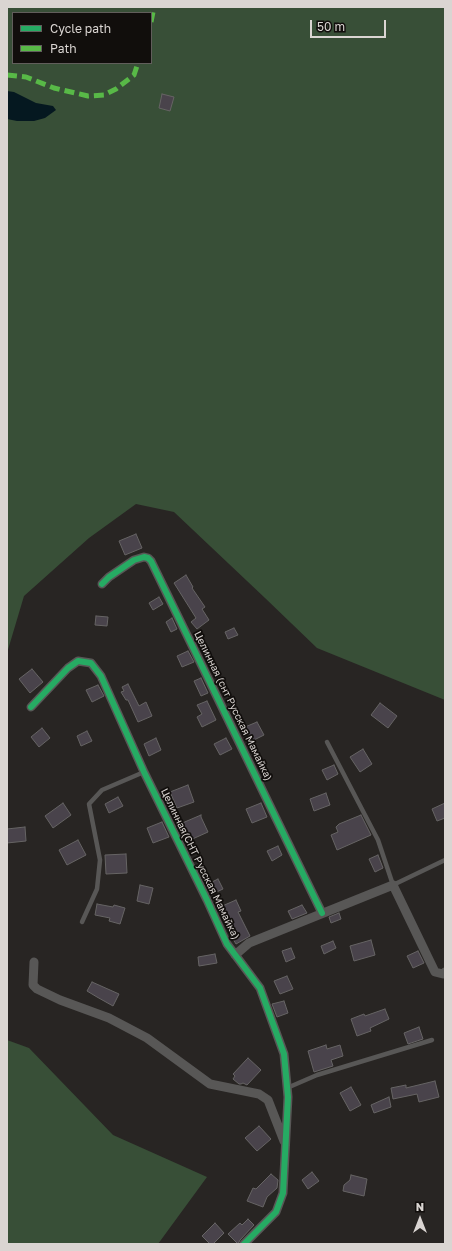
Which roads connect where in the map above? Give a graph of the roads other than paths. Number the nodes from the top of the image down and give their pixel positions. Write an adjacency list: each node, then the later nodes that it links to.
1 (102, 584): 7 (street, Целинная (снт Русская Мамайка))
2 (31, 707): 4 (street, Целинная(СНТ Русская Мамайка))
3 (327, 742): 6 (lane)
4 (144, 772): 8 (lane); 9 (street, Целинная(СНТ Русская Мамайка))
5 (445, 860): 6 (lane, Целинная(СНТ Русская Мамайка))
6 (393, 885): 7 (street, Целинная(СНТ Русская Мамайка)); 11 (street)
7 (322, 913): 9 (street, Целинная(СНТ Русская Мамайка))
8 (82, 922)
9 (235, 955): 13 (street, Целинная(СНТ Русская Мамайка))
10 (34, 962): 14 (street)
11 (445, 972)
12 (432, 1040): 13 (lane)
13 (288, 1088): 14 (street, Целинная(СНТ Русская Мамайка))
14 (285, 1144): 15 (street, Целинная(СНТ Русская Мамайка))
15 (244, 1244)

